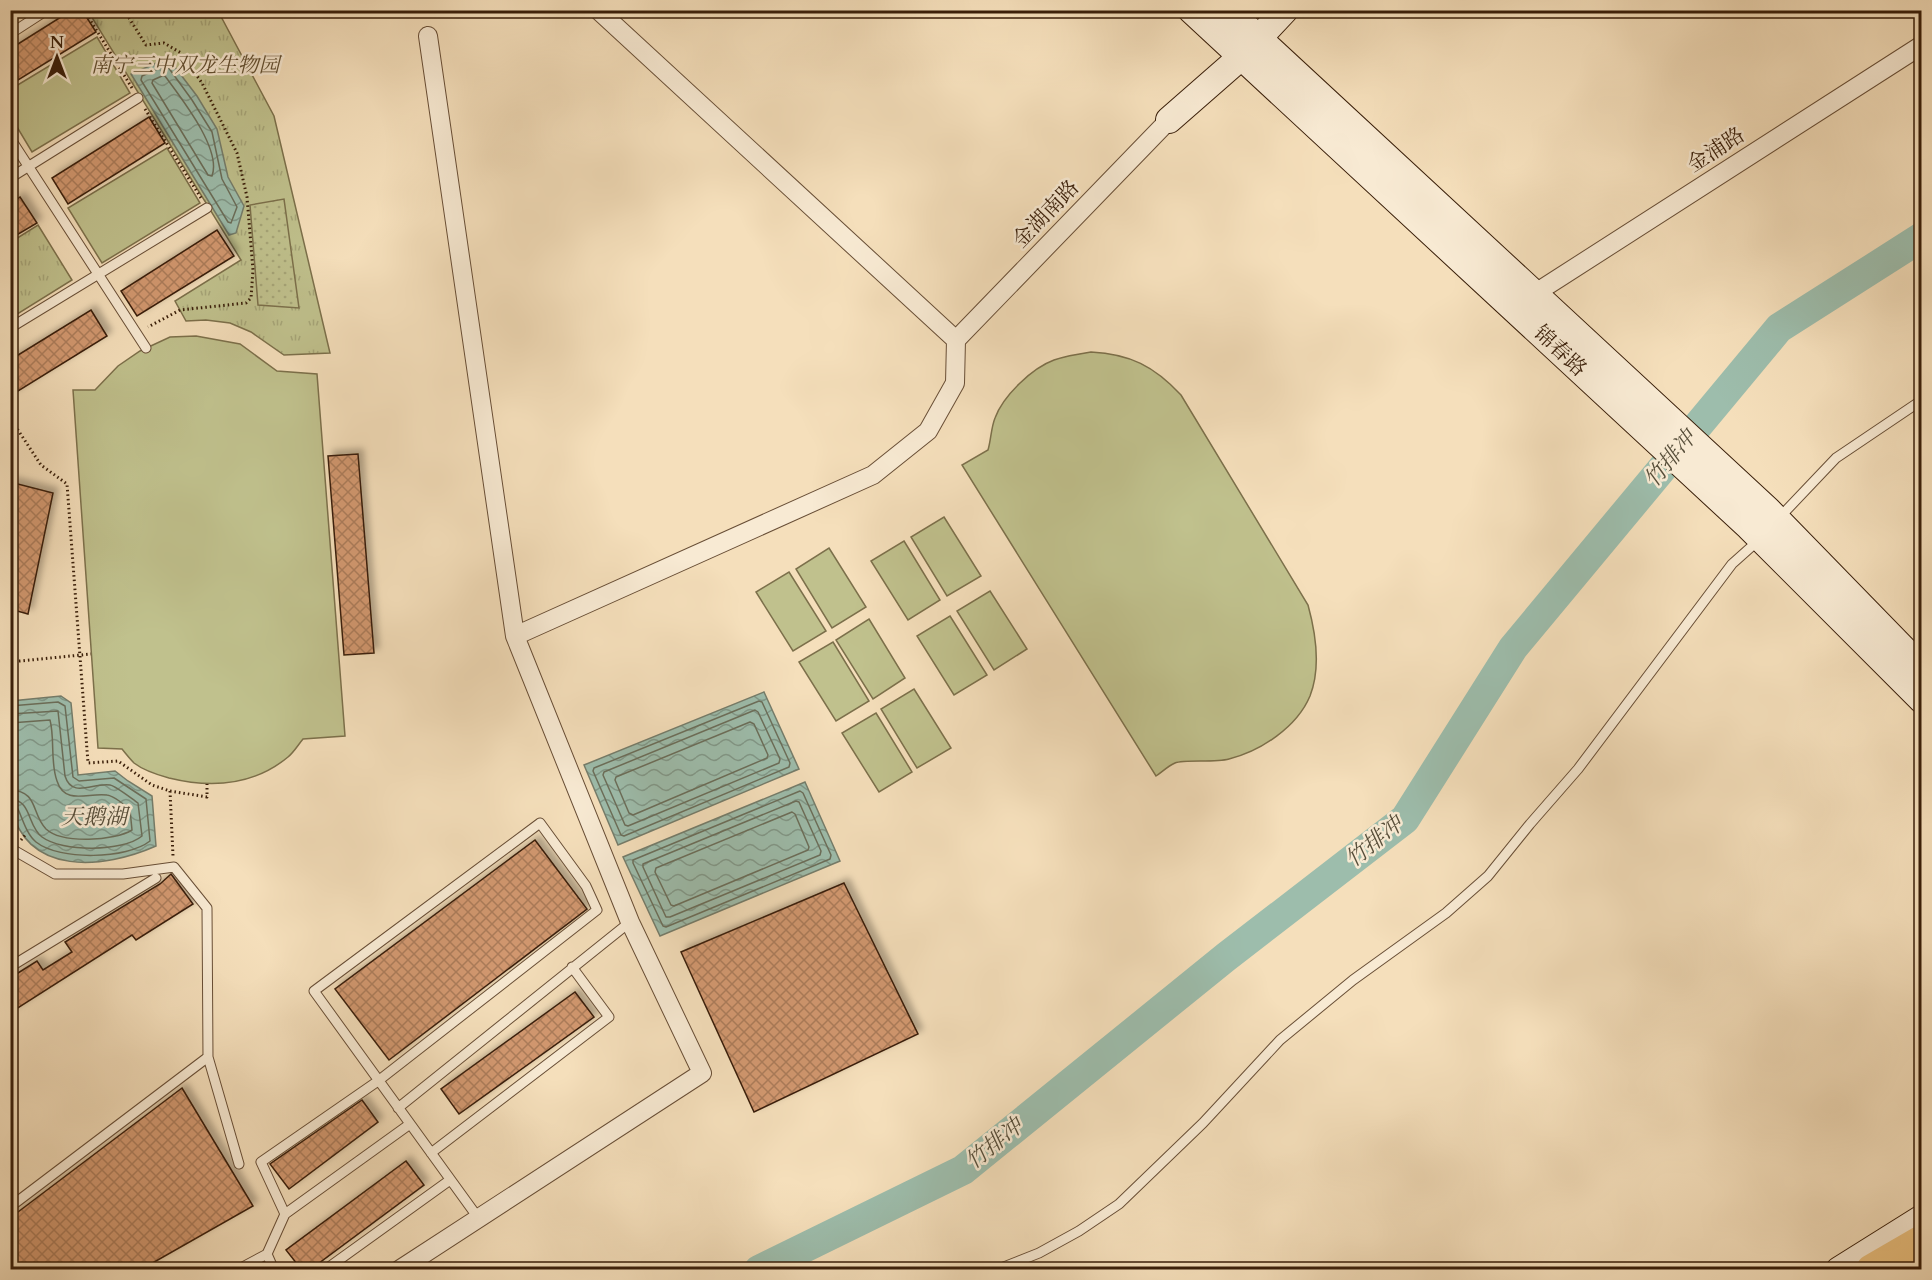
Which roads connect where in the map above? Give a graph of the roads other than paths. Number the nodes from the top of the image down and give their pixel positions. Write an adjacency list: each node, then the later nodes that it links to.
1 (47, 10): 6 (lane)
2 (598, 10): 18 (street)
3 (1191, 10): 5 (main road, 锦春路)
4 (1285, 10): 5 (main road)
5 (1241, 30): 10 (main road); 16 (main road, 锦春路); 20 (main road, 锦春路)
6 (10, 34)
7 (428, 36): 24 (street)
8 (1922, 45): 16 (street, 金浦路)
9 (138, 98): 12 (lane)
10 (1169, 120): 18 (street, 金湖南路)
11 (10, 138): 12 (lane)
12 (28, 167): 13 (lane); 15 (lane)
13 (10, 178)
14 (207, 208): 15 (lane)
15 (97, 275): 17 (lane); 19 (lane)
16 (1534, 294): 20 (main road, 锦春路)
17 (10, 328)
18 (956, 340): 24 (street)
19 (146, 348)
20 (1579, 351): 22 (main road, 锦春路); 23 (main road, 锦春路)
21 (1922, 400): 22 (lane)
22 (1772, 515): 25 (main road, 锦春路)
23 (1754, 533): 26 (main road, 锦春路); 50 (lane)
24 (514, 636): 29 (street)
25 (1922, 668)
26 (1922, 700)
27 (10, 848): 32 (lane)
28 (156, 878): 30 (lane)
29 (630, 922): 31 (lane); 42 (street)
30 (10, 967)
31 (572, 967): 34 (lane); 36 (lane)
32 (208, 1057): 37 (lane); 39 (lane)
33 (378, 1081): 33 (lane); 34 (lane); 40 (lane)
34 (398, 1108): 35 (lane)
35 (410, 1124): 36 (lane); 40 (lane)
36 (431, 1153): 38 (lane)
37 (239, 1164)
38 (450, 1180): 42 (lane); 48 (lane)
39 (10, 1208)
40 (285, 1214): 44 (lane)
41 (1922, 1218): 51 (main road)
42 (479, 1219): 49 (street)
43 (1922, 1241): 45 (highway)
44 (267, 1254): 46 (lane); 47 (lane)
45 (1874, 1268)
46 (237, 1269)
47 (274, 1269)
48 (325, 1269)
49 (399, 1269)
50 (996, 1269)
51 (1839, 1269)

